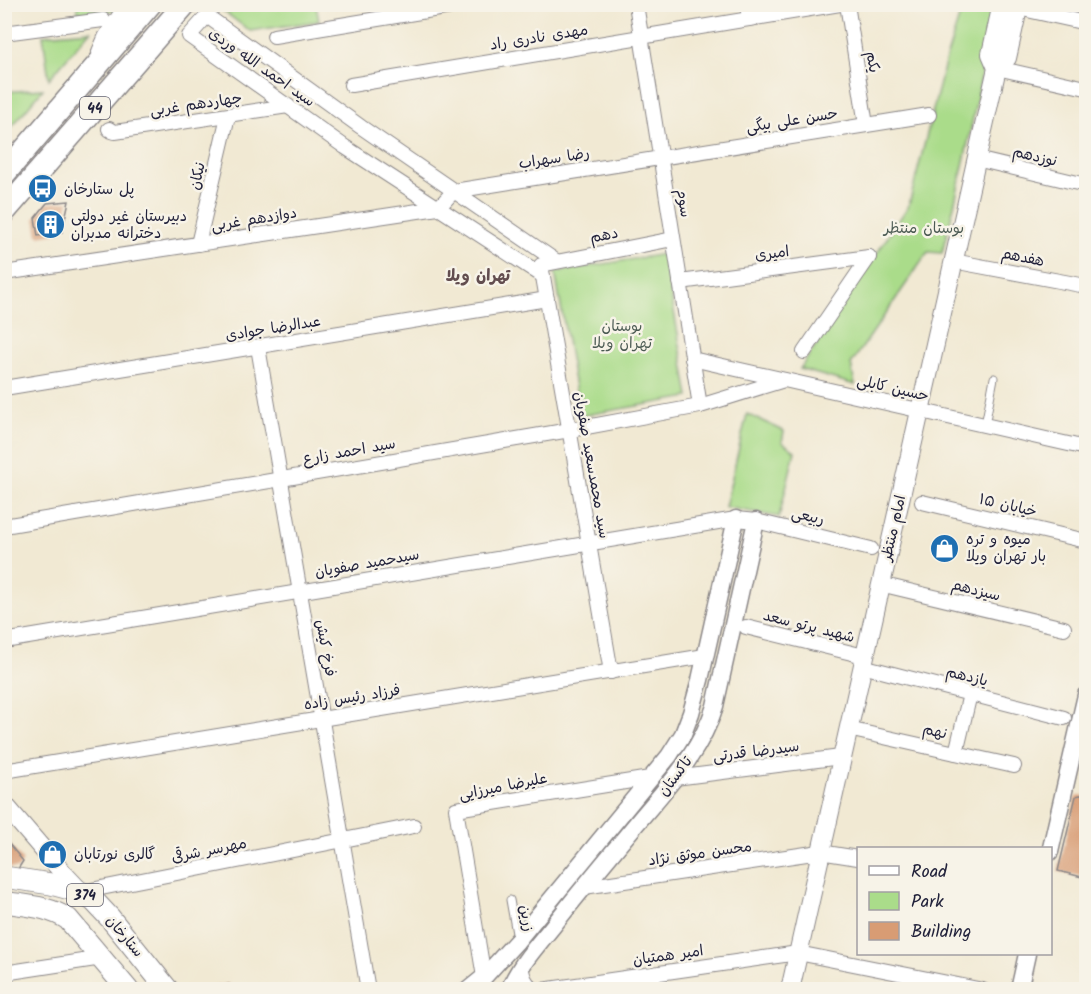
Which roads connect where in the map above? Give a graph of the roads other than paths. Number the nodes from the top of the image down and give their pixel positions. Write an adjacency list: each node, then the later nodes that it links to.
1 (129, 4): 18 (main road)
2 (150, 4): 18 (highway, 44)
3 (185, 4): 34 (highway, 44)
4 (469, 4): 10 (street)
5 (636, 4): 16 (street, سوم)
6 (747, 4): 11 (street)
7 (840, 4): 11 (street, مهدی نادری راد)
8 (847, 4): 26 (street, یکم)
9 (1013, 6): 13 (street); 17 (main road, امام منتظر)
10 (409, 9): 15 (street)
11 (749, 19): 16 (street, مهدی نادری راد)
12 (103, 20): 14 (street)
13 (1086, 23)
14 (4, 33)
15 (274, 36)
16 (641, 37): 20 (street, مهدی نادری راد); 28 (street, سوم)
17 (997, 68): 21 (street); 29 (main road, امام منتظر)
18 (94, 69): 30 (highway, 44)
19 (281, 69): 22 (street); 22 (street, سید احمد الله وردی); 32 (street, سید احمد الله وردی)
20 (351, 85)
21 (1086, 88)
22 (266, 91): 23 (street, سید احمد الله وردی)
23 (288, 106): 24 (street, چهاردهم غربی); 33 (street, سید احمد الله وردی)
24 (228, 116): 27 (street, چهاردهم غربی); 36 (street, نیکان)
25 (929, 116): 26 (street, حسن علی بیگی)
26 (866, 125): 28 (street, حسن علی بیگی)
27 (109, 129)
28 (660, 158): 32 (street, رضا سهراب); 35 (street, سوم)
29 (976, 159): 31 (street, نوزدهم); 38 (main road, امام منتظر)
30 (4, 174)
31 (1086, 185)
32 (454, 191): 33 (street); 37 (street, سید احمد الله وردی)
33 (438, 208): 36 (street, دوازدهم غربی); 39 (street, سید احمد الله وردی)
34 (4, 212)
35 (673, 239): 37 (street, دهم); 41 (street, سوم)
36 (198, 244): 40 (street, دوازدهم غربی)
37 (556, 261): 39 (street, دهم)
38 (953, 261): 42 (street, هفدهم); 51 (main road, امام منتظر)
39 (542, 270): 43 (street, سید محمدسعید صفویان)
40 (4, 273)
41 (680, 282): 45 (street, امیری); 46 (street, سوم)
42 (1086, 286)
43 (547, 299): 44 (street, عبدالرضا جوادی); 53 (street, سید محمدسعید صفویان)
44 (258, 347): 49 (street, عبدالرضا جوادی); 55 (street, فرخ کیش)
45 (804, 352)
46 (692, 359): 48 (street, حسین کابلی); 50 (street, سوم)
47 (994, 378): 52 (lane)
48 (784, 380): 50 (street, سید احمد زارع); 51 (street, حسین کابلی)
49 (4, 388)
50 (699, 406): 53 (street, سید احمد زارع)
51 (920, 410): 52 (street, حسین کابلی); 63 (main road, امام منتظر)
52 (985, 425): 54 (street, حسین کابلی)
53 (570, 430): 55 (street, سید احمد زارع); 61 (street, سید محمدسعید صفویان)
54 (1086, 448)
55 (281, 479): 59 (street, سید احمد زارع); 64 (street, فرخ کیش)
56 (922, 502): 60 (street, خیابان ۱۵)
57 (736, 519): 58 (street, ربیعی); 61 (street, سیدحمید صفویان); 68 (street, تاکستان)
58 (756, 521): 62 (street, ربیعی); 69 (street, تاکستان)
59 (4, 526)
60 (1086, 541)
61 (589, 543): 64 (street, سیدحمید صفویان); 71 (street, سید محمدسعید صفویان)
62 (871, 549)
63 (880, 584): 66 (street, سیزدهم); 70 (main road, امام منتظر)
64 (300, 591): 67 (street, سیدحمید صفویان); 74 (street, فرخ کیش)
65 (746, 627): 70 (street, شهید پرتو سعد)
66 (1064, 628)
67 (4, 641)
68 (705, 656): 69 (street); 71 (street, فرزاد رئیس زاده); 81 (street, تاکستان)
69 (725, 660): 82 (street, تاکستان)
70 (863, 661): 72 (street, یازدهم); 76 (main road, امام منتظر)
71 (611, 672): 74 (street, فرزاد رئیس زاده)
72 (970, 694): 75 (street, یازدهم); 77 (street)
73 (1086, 695): 75 (street)
74 (322, 719): 80 (street, فرزاد رئیس زاده); 85 (street, فرخ کیش)
75 (1077, 721): 86 (street)
76 (848, 729): 77 (street, نهم); 78 (main road, امام منتظر)
77 (956, 753): 79 (street, نهم)
78 (842, 757): 82 (street, سیدرضا قدرتی); 87 (main road, امام منتظر)
79 (1014, 766)
80 (4, 771)
81 (650, 778): 93 (street, تاکستان); 102 (street, علیرضا میرزایی)
82 (675, 778): 90 (street, تاکستان)
83 (4, 804): 91 (main road)
84 (414, 826): 85 (street, مهرسر شرقی)
85 (343, 841): 91 (street, مهرسر شرقی); 105 (street, فرخ کیش)
86 (1051, 847)
87 (820, 852): 88 (street, محسن موثق نژاد); 90 (street, محسن موثق نژاد); 97 (main road, امام منتظر)
88 (857, 858)
89 (4, 877): 91 (main road, ستارخان / 374)
90 (584, 887): 95 (street, تاکستان)
91 (81, 892): 104 (main road, ستارخان / 374)
92 (510, 900): 96 (lane, زرین)
93 (549, 901): 95 (street); 96 (street, تاکستان)
94 (4, 902): 99 (main road, 374)
95 (563, 913): 100 (street, تاکستان)
96 (517, 941): 102 (street, تاکستان)
97 (798, 953): 109 (street, امیر همتیان); 110 (main road, امام منتظر); 111 (street, امیر همتیان)
98 (1027, 955): 112 (street)
99 (102, 958): 101 (street); 103 (main road, 374)
100 (521, 966): 107 (street, تاکستان); 108 (street)
101 (4, 973)
102 (484, 977): 106 (street, تاکستان)
103 (128, 990)
104 (168, 990)
105 (368, 990)
106 (468, 990)
107 (509, 990)
108 (534, 990)
109 (542, 990)
110 (790, 990)
111 (983, 990)
112 (1019, 990)

